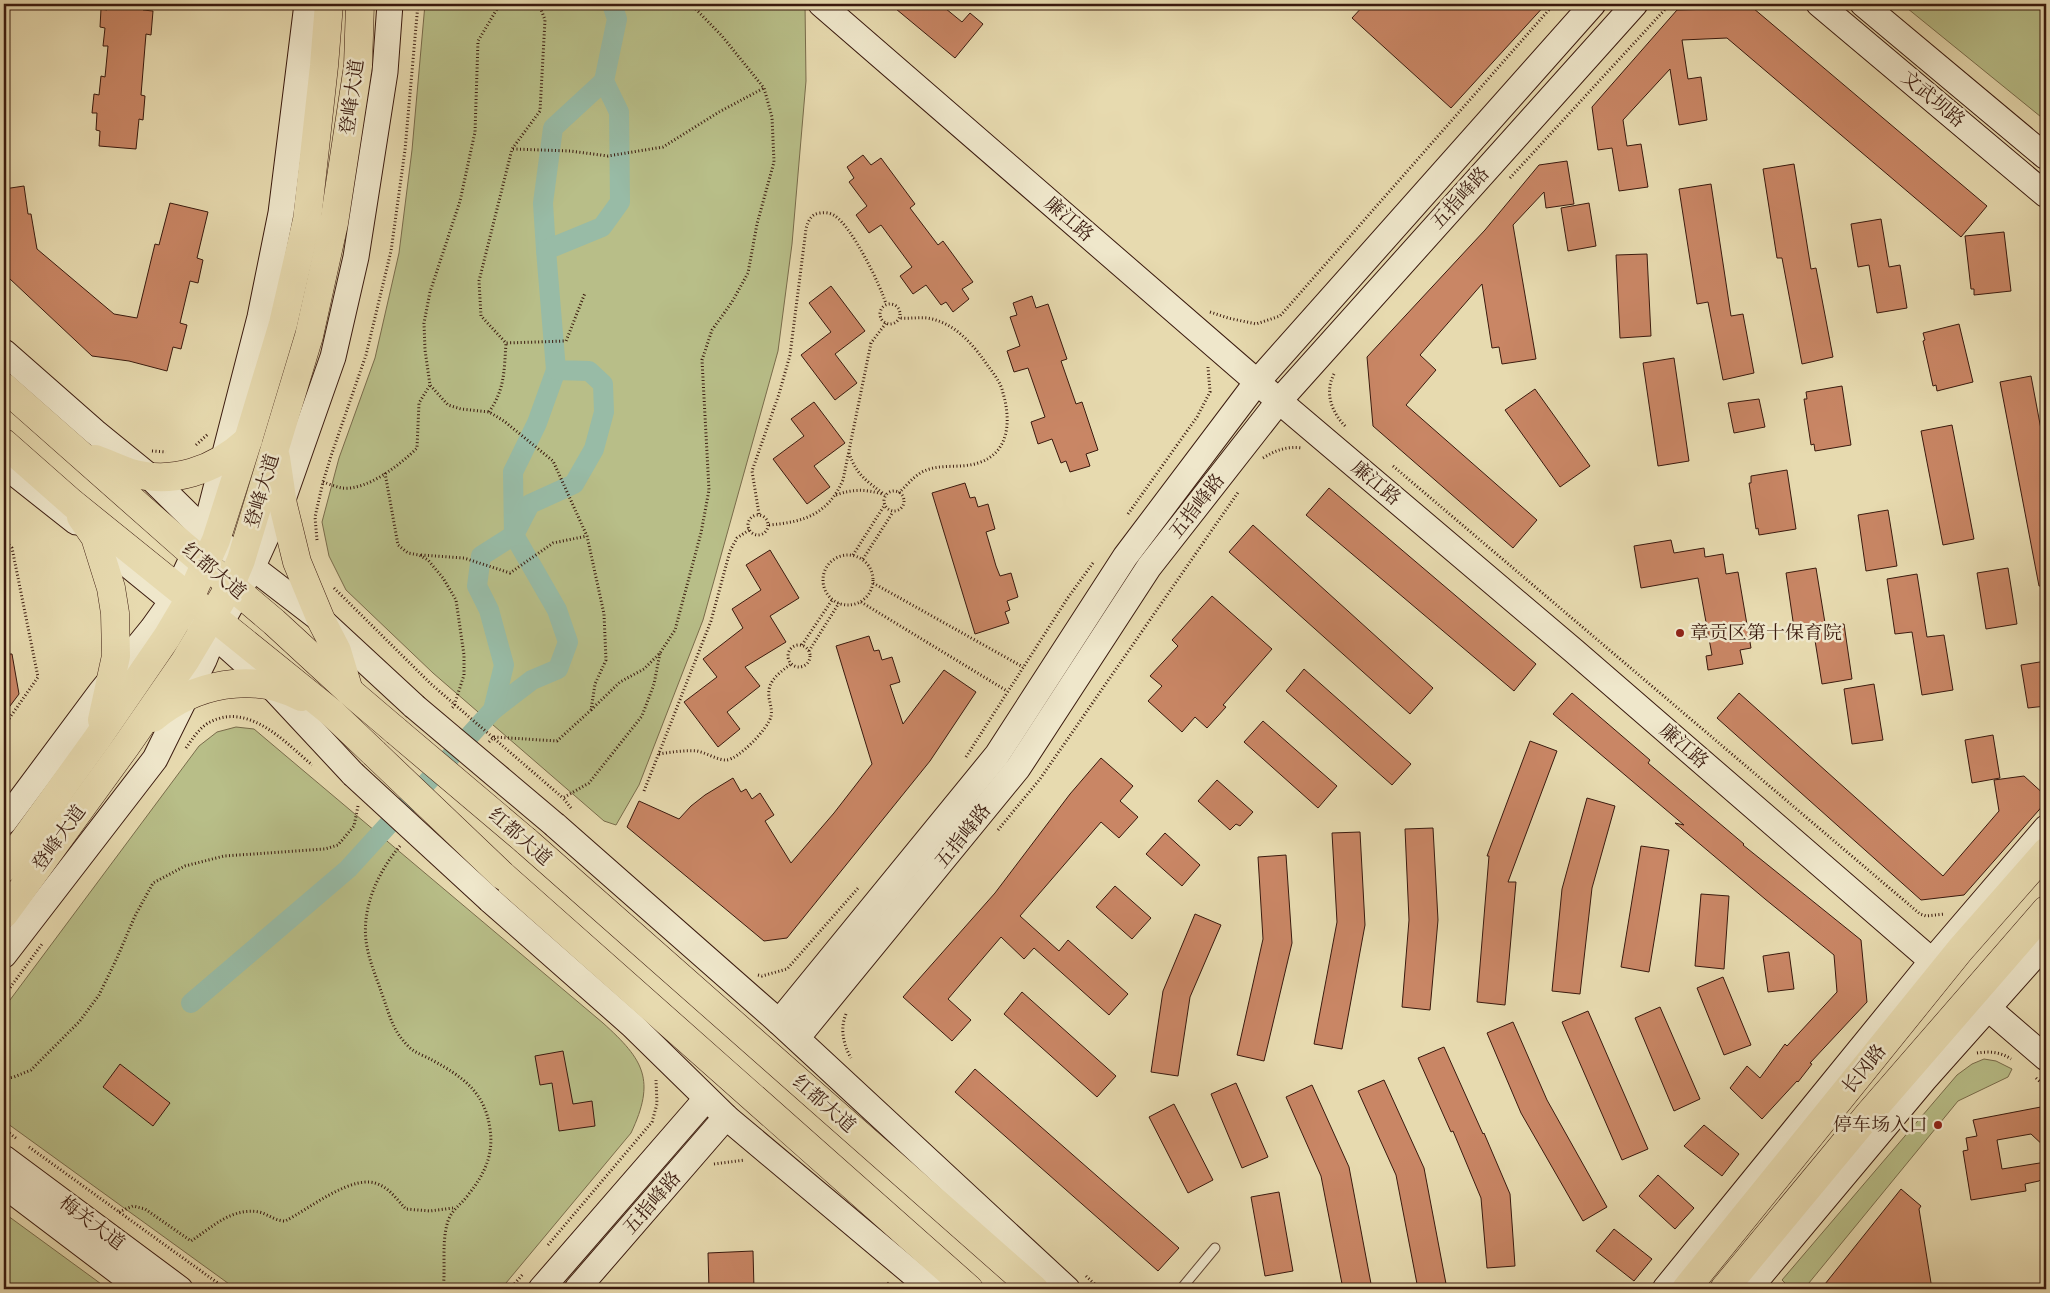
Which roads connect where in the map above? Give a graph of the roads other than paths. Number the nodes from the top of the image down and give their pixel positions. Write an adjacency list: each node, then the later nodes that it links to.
1 (307, 4): 20 (street)
2 (329, 4): 16 (main road, 登峰大道)
3 (360, 4): 18 (main road, 登峰大道)
4 (390, 4): 23 (street)
5 (821, 4): 13 (street, 廉江路)
6 (1593, 4): 13 (street, 五指峰路)
7 (1635, 4): 15 (street, 五指峰路)
8 (1819, 4): 11 (street, 文武坝路)
9 (1863, 4): 10 (street, 文武坝路)
10 (2046, 156)
11 (2046, 195)
12 (4, 352): 21 (street)
13 (1257, 382): 15 (street, 廉江路); 48 (street, 五指峰路)
14 (4, 387): 19 (main road, 红都大道)
15 (1279, 401): 46 (street, 廉江路); 50 (street, 五指峰路)
16 (248, 440): 20 (main road); 26 (main road, 登峰大道)
17 (4, 443): 24 (main road, 红都大道)
18 (276, 447): 23 (main road); 27 (main road, 登峰大道)
19 (76, 451): 21 (main road); 26 (main road, 红都大道)
20 (224, 460): 21 (main road); 26 (street)
21 (150, 463): 26 (street)
22 (4, 464): 25 (street)
23 (282, 502): 27 (street); 29 (main road)
24 (72, 503): 25 (main road); 28 (main road, 红都大道)
25 (95, 537): 28 (street); 31 (main road)
26 (205, 547): 27 (main road, 红都大道); 28 (main road, 登峰大道)
27 (241, 576): 29 (street); 30 (main road, 登峰大道); 33 (main road, 红都大道)
28 (181, 599): 30 (main road, 红都大道); 31 (street); 36 (main road, 登峰大道)
29 (321, 620): 33 (main road); 48 (street, bridge)
30 (213, 625): 32 (street); 34 (street); 35 (main road, 红都大道); 37 (main road, 登峰大道)
31 (112, 678): 36 (main road); 38 (street)
32 (270, 685): 34 (main road); 35 (main road); 53 (street, bridge)
33 (349, 692): 67 (main road, 红都大道, bridge)
34 (186, 696): 37 (main road); 45 (street)
35 (332, 713): 66 (main road, 红都大道, bridge)
36 (97, 739): 41 (main road, 登峰大道)
37 (126, 746): 43 (main road, 登峰大道)
38 (4, 822)
39 (2046, 828): 46 (street)
40 (2046, 852): 54 (main road, 长冈路)
41 (4, 868)
42 (2046, 910): 55 (main road, 长冈路)
43 (4, 914)
44 (2046, 943): 47 (street)
45 (4, 955)
46 (1932, 961): 49 (street)
47 (1989, 1009): 51 (street); 52 (street)
48 (779, 1022): 50 (street)
49 (1871, 1036): 54 (main road); 69 (street)
50 (797, 1038): 60 (street)
51 (2042, 1069)
52 (1924, 1080): 55 (main road); 72 (street)
53 (706, 1099): 56 (street); 63 (street)
54 (1838, 1101): 70 (main road, 长冈路)
55 (1869, 1114): 71 (main road, 长冈路)
56 (726, 1117): 64 (street, 五指峰路); 65 (street)
57 (11, 1149): 62 (street, 梅关大道)
58 (4, 1185): 61 (street, 梅关大道)
59 (1215, 1248): 68 (lane)
60 (1076, 1283)
61 (141, 1289)
62 (180, 1289)
63 (541, 1289)
64 (577, 1289)
65 (931, 1289)
66 (969, 1289)
67 (1034, 1289)
68 (1181, 1289)
69 (1665, 1289)
70 (1686, 1289)
71 (1724, 1289)
72 (1749, 1289)

